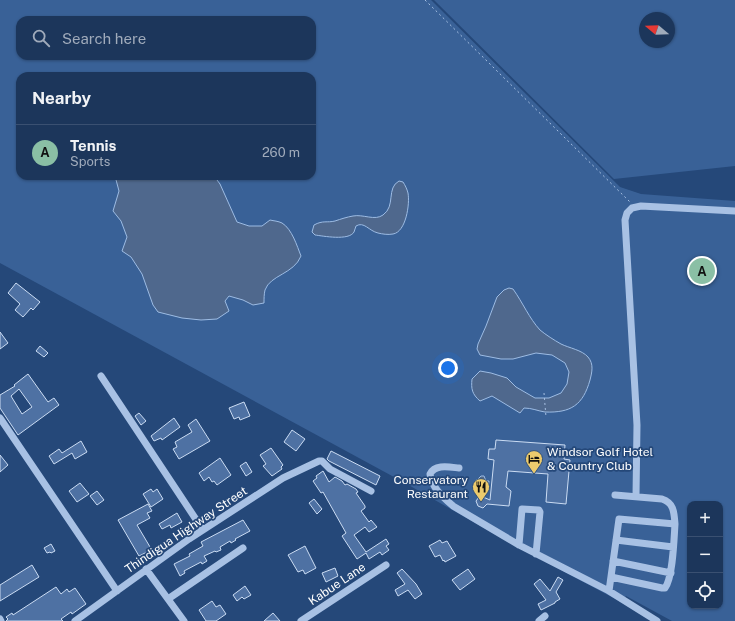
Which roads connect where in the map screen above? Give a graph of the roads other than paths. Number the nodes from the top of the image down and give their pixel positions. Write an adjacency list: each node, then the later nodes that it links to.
1 (735, 211): 7 (street)
2 (101, 376): 9 (street)
3 (0, 418): 20 (street)
4 (459, 468): 11 (street)
5 (371, 491): 9 (street, Thindigua Highway Street)
6 (615, 495): 7 (street)
7 (636, 496): 8 (street)
8 (675, 524): 10 (street); 12 (street)
9 (203, 530): 17 (street, Thindigua Highway Street)
10 (616, 540): 12 (street); 15 (street)
11 (519, 545): 14 (street); 14 (street)
12 (673, 547): 18 (street)
13 (243, 548): 22 (street)
14 (536, 554): 21 (street)
15 (613, 561): 18 (street); 19 (street)
16 (386, 565): 25 (street, Kabue Lane)
17 (146, 569): 20 (street, Thindigua Highway Street); 22 (street)
18 (671, 573): 19 (street)
19 (611, 577): 21 (street)
20 (117, 591): 23 (street, Thindigua Highway Street)
21 (609, 591): 26 (street)
22 (168, 599): 24 (street)
23 (75, 621)
24 (184, 621)
25 (301, 621)
26 (658, 621)

